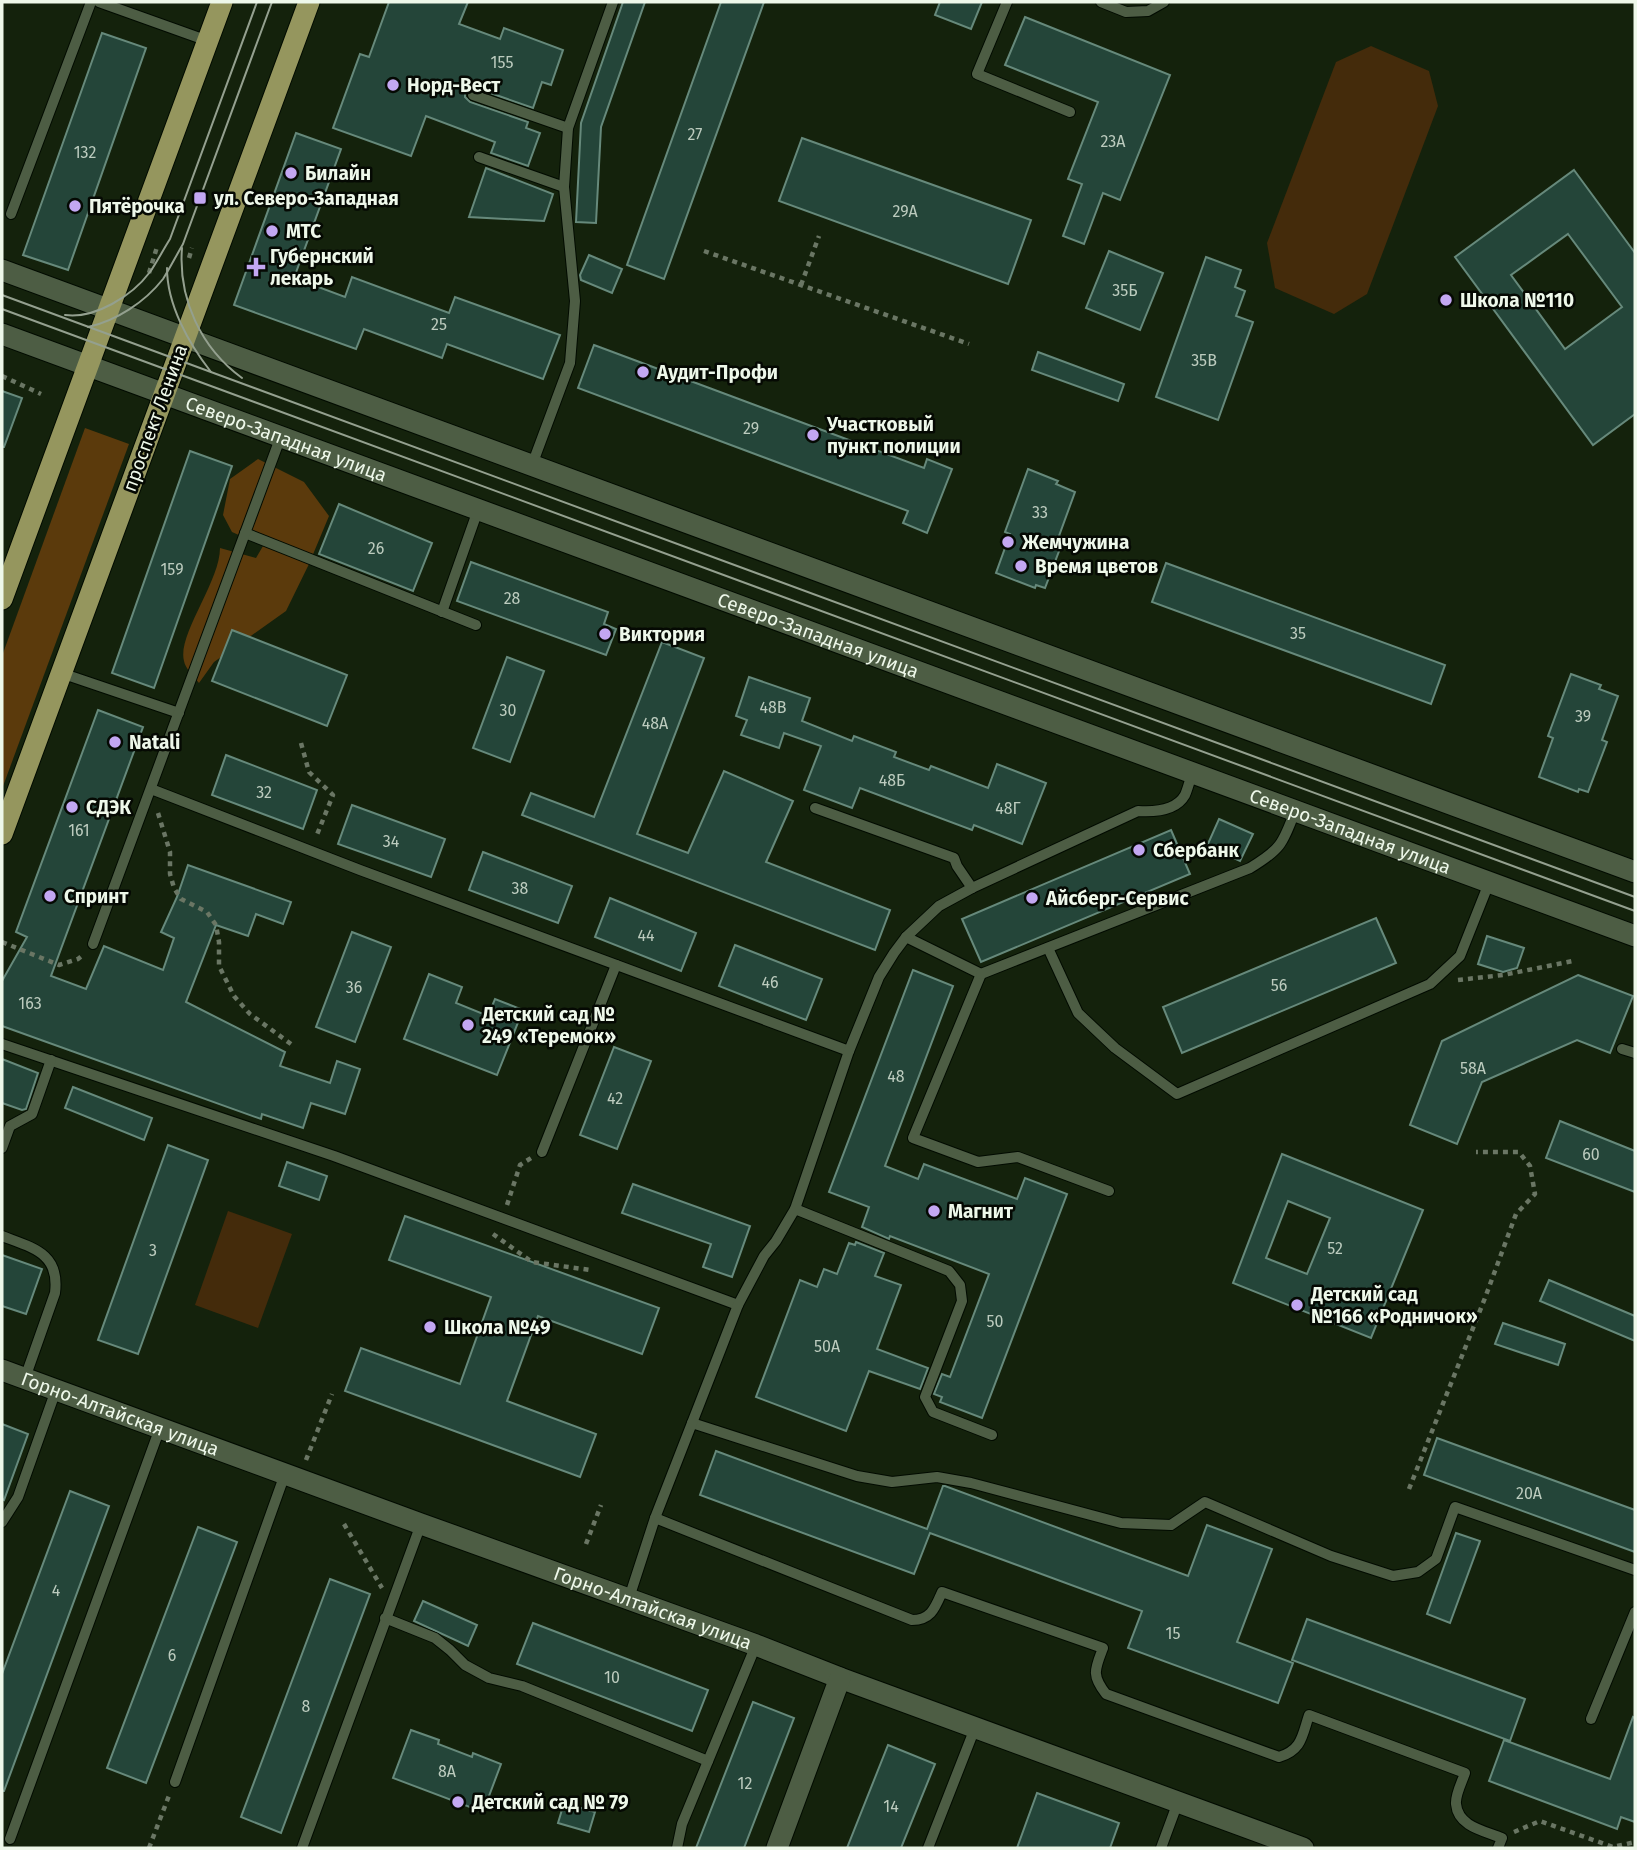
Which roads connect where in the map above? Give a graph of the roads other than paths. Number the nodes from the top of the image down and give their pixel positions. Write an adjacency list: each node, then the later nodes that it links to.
1 (91, 2): 15 (lane)
2 (99, 2): 9 (lane)
3 (222, 2): 9 (main road)
4 (309, 2): 19 (main road, проспект Ленина)
5 (613, 2): 12 (lane)
6 (1007, 2): 11 (lane)
7 (1101, 2): 8 (lane)
8 (1164, 2)
9 (208, 41): 17 (main road)
10 (473, 96): 12 (lane)
11 (1070, 112)
12 (568, 128): 14 (lane)
13 (479, 157): 14 (lane)
14 (564, 187): 23 (lane)
15 (11, 214)
16 (2, 270): 17 (main road)
17 (109, 308): 19 (main road); 20 (main road)
18 (2, 334): 20 (main road, Северо-Западная улица)
19 (185, 336): 21 (main road, проспект Ленина); 23 (main road)
20 (88, 365): 21 (main road, Северо-Западная улица); 26 (main road)
21 (164, 393): 22 (main road, Северо-Западная улица); 29 (main road, проспект Ленина)
22 (281, 436): 24 (main road, Северо-Западная улица); 25 (lane)
23 (532, 465): 36 (main road)
24 (478, 510): 27 (lane); 31 (main road, Северо-Западная улица)
25 (245, 533): 27 (lane); 30 (lane)
26 (2, 598)
27 (442, 612): 28 (lane)
28 (476, 625)
29 (61, 673): 30 (lane); 35 (main road, проспект Ленина)
30 (179, 713): 32 (lane)
31 (1192, 773): 34 (main road, Северо-Западная улица); 38 (lane)
32 (151, 789): 41 (lane); 43 (lane)
33 (815, 808): 38 (lane)
34 (1295, 811): 37 (main road, Северо-Западная улица); 42 (lane)
35 (2, 834)
36 (1635, 872)
37 (1489, 883): 39 (main road, Северо-Западная улица); 42 (lane)
38 (972, 888): 40 (lane)
39 (1635, 936)
40 (906, 937): 44 (lane); 47 (lane)
41 (93, 944)
42 (1048, 948): 44 (lane)
43 (616, 965): 47 (lane); 51 (lane)
44 (981, 974): 52 (lane)
45 (2, 1044): 49 (lane)
46 (1622, 1049): 48 (lane)
47 (849, 1051): 53 (lane)
48 (1635, 1053)
49 (51, 1060): 50 (lane); 55 (lane)
50 (2, 1148)
51 (542, 1152)
52 (1109, 1191)
53 (794, 1209): 55 (lane); 61 (lane)
54 (2, 1237): 57 (lane)
55 (738, 1306): 59 (lane)
56 (2, 1370): 57 (main road, Горно-Алтайская улица)
57 (25, 1378): 58 (main road, Горно-Алтайская улица)
58 (56, 1390): 60 (main road, Горно-Алтайская улица); 64 (lane)
59 (692, 1423): 63 (lane); 66 (lane)
60 (160, 1428): 62 (main road, Горно-Алтайская улица); 77 (lane)
61 (992, 1435)
62 (285, 1474): 65 (main road, Горно-Алтайская улица); 75 (lane)
63 (655, 1518): 67 (lane); 78 (lane)
64 (2, 1522)
65 (421, 1524): 67 (main road, Горно-Алтайская улица); 69 (lane)
66 (1635, 1570)
67 (629, 1598): 70 (main road, Горно-Алтайская улица)
68 (1635, 1612): 72 (lane)
69 (385, 1618): 74 (lane); 79 (lane)
70 (756, 1645): 71 (main road, Горно-Алтайская улица); 74 (lane)
71 (840, 1678): 73 (main road, Горно-Алтайская улица); 81 (main road)
72 (1591, 1719)
73 (975, 1728): 76 (main road, Горно-Алтайская улица); 82 (lane)
74 (708, 1761): 80 (lane)
75 (174, 1782)
76 (1178, 1802): 83 (lane); 84 (main road, Горно-Алтайская улица)
77 (10, 1839)
78 (1500, 1843)
79 (302, 1848)
80 (677, 1848)
81 (777, 1848)
82 (928, 1848)
83 (1161, 1848)
84 (1303, 1848)

